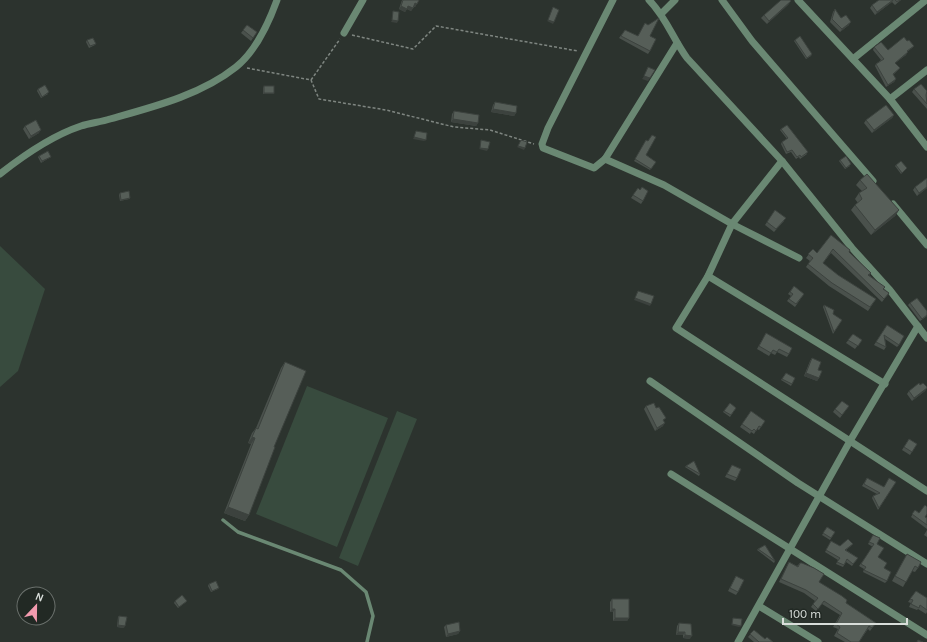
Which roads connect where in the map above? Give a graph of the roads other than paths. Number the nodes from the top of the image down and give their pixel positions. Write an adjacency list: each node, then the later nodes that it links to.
1 (277, 0): 18 (street)
2 (363, 0): 10 (street)
3 (613, 0): 16 (street)
4 (649, 0): 9 (street)
5 (675, 0): 9 (street)
6 (722, 0): 19 (street)
7 (798, 0): 12 (street)
8 (926, 0): 12 (street)
9 (661, 14): 11 (street)
10 (344, 33)
11 (677, 43): 16 (street); 17 (street)
12 (853, 59): 14 (street)
13 (927, 70): 14 (street)
14 (890, 99): 15 (street)
15 (927, 146)
16 (605, 159): 21 (street)
17 (782, 161): 21 (street); 25 (street)
18 (0, 174)
19 (880, 189)
20 (890, 201): 22 (street)
21 (732, 224): 23 (street); 24 (street)
22 (927, 245)
23 (799, 258)
24 (708, 276): 28 (street); 29 (street)
25 (918, 326): 26 (street); 28 (street)
26 (927, 338)
27 (650, 381): 32 (street)
28 (885, 384): 29 (street)
29 (850, 441): 31 (street); 32 (street)
30 (671, 474): 34 (street)
31 (927, 491)
32 (819, 496): 34 (street); 35 (street)
33 (223, 520): 38 (lane)
34 (789, 547): 36 (street); 37 (street)
35 (927, 564)
36 (759, 606): 39 (street); 40 (street)
37 (927, 635)
38 (366, 642)
39 (738, 642)
40 (818, 642)

